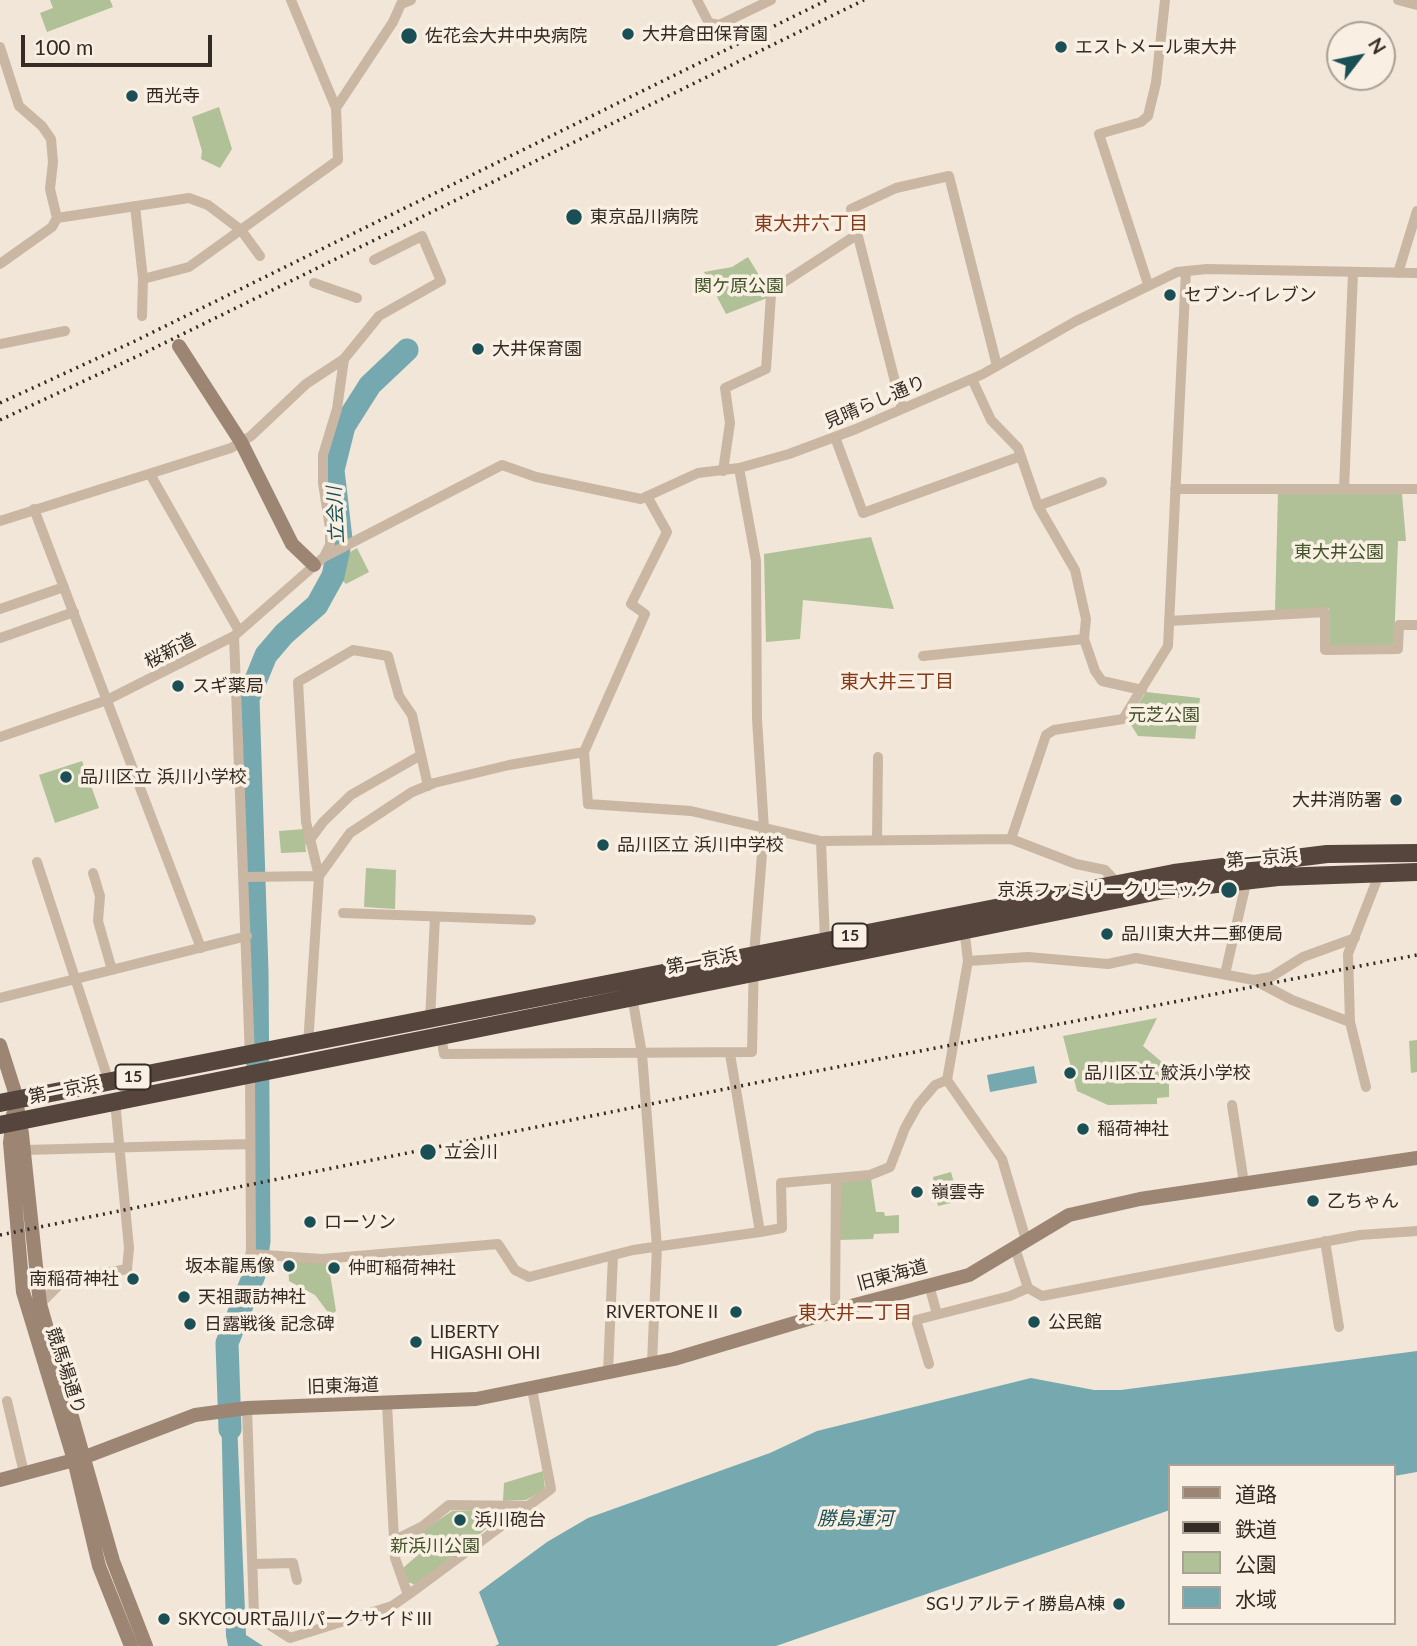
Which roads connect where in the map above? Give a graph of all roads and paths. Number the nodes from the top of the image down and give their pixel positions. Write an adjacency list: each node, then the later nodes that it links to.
1 (290, 0): 9 (street)
2 (697, 0): 3 (street)
3 (771, 0)
4 (1165, 0): 24 (street)
5 (1398, 0): 7 (street)
6 (404, 1): 9 (street)
7 (1417, 5)
8 (0, 47): 12 (street)
9 (336, 108): 13 (street)
10 (135, 206): 12 (street); 13 (street); 22 (street)
11 (1417, 211): 20 (street)
12 (57, 218): 17 (street)
13 (241, 230): 15 (street); 22 (street)
14 (858, 234): 31 (street); 33 (street); 38 (street)
15 (260, 256)
16 (374, 260): 30 (street)
17 (0, 264)
18 (1186, 271): 19 (street, 見晴らし通り); 24 (street, 見晴らし通り); 41 (street)
19 (1353, 273): 20 (street, 見晴らし通り); 42 (street)
20 (1398, 273): 21 (street, 見晴らし通り)
21 (1417, 273)
22 (143, 279): 26 (street)
23 (314, 282): 25 (street)
24 (1148, 284): 31 (street, 見晴らし通り)
25 (358, 298)
26 (142, 316)
27 (65, 331): 28 (street)
28 (0, 344)
29 (179, 346): 35 (street)
30 (344, 359): 35 (street); 48 (street)
31 (997, 366): 32 (street, 見晴らし通り)
32 (972, 379): 33 (street, 見晴らし通り); 36 (street)
33 (902, 409): 34 (street, 見晴らし通り)
34 (835, 437): 36 (street); 37 (street, 見晴らし通り)
35 (241, 442): 39 (street); 48 (street)
36 (1021, 456): 45 (street)
37 (739, 468): 38 (street, 見晴らし通り); 65 (street)
38 (723, 471): 44 (street, 見晴らし通り)
39 (150, 474): 46 (street); 54 (street)
40 (1102, 482): 45 (street)
41 (1175, 489): 42 (street); 52 (street)
42 (1344, 489): 43 (street)
43 (1417, 489)
44 (647, 496): 48 (street, 見晴らし通り); 61 (street)
45 (1038, 506): 56 (street)
46 (34, 509): 47 (street); 49 (street)
47 (0, 521)
48 (323, 560): 54 (street, 桜新道)
49 (64, 587): 50 (street); 51 (street)
50 (0, 609)
51 (74, 612): 55 (street); 59 (street)
52 (1169, 621): 53 (street); 58 (street)
53 (1417, 625)
54 (237, 633): 59 (street, 桜新道); 76 (street)
55 (0, 638)
56 (1084, 639): 57 (street); 58 (street)
57 (923, 656)
58 (1142, 690): 66 (street)
59 (107, 700): 60 (street, 桜新道); 86 (street)
60 (0, 737)
61 (584, 752): 64 (street); 65 (street)
62 (421, 755): 64 (street); 68 (street); 68 (street)
63 (878, 757): 67 (street)
64 (428, 786): 75 (street)
65 (764, 829): 69 (street); 88 (street)
66 (1011, 839): 67 (street); 78 (street)
67 (877, 840): 69 (street)
68 (309, 841): 75 (street)
69 (821, 841): 85 (street)
70 (1417, 853): 78 (highway, 第一京浜 / 15)
71 (37, 862): 91 (street)
72 (1380, 872): 73 (highway, 第一京浜 / 15); 77 (highway, 第一京浜 / 15); 84 (street)
73 (1417, 872)
74 (93, 873): 89 (street)
75 (319, 876): 76 (street); 98 (street)
76 (247, 877): 83 (street)
77 (1247, 879): 82 (highway, 第一京浜 / 15); 90 (street)
78 (1118, 885): 82 (highway, 第一京浜 / 15)
79 (343, 913): 80 (street)
80 (435, 917): 81 (street); 96 (street)
81 (531, 920)
82 (964, 922): 85 (highway, 第一京浜 / 15); 87 (street); 88 (highway, 第一京浜 / 15)
83 (247, 936): 86 (street); 101 (street)
84 (1355, 938): 92 (street); 95 (street)
85 (825, 941): 88 (highway, 第一京浜 / 15)
86 (201, 948): 89 (street)
87 (968, 961): 90 (street); 102 (street)
88 (754, 963): 93 (highway, 第一京浜 / 15); 96 (highway, 第一京浜 / 15); 100 (street)
89 (112, 970): 91 (street)
90 (1224, 974): 92 (street)
91 (76, 979): 94 (street); 103 (street)
92 (1254, 980): 95 (street)
93 (632, 996): 96 (highway, 第一京浜 / 15); 99 (street)
94 (0, 998)
95 (1350, 1022): 104 (street)
96 (435, 1028): 98 (highway, 第一京浜 / 15); 99 (street); 101 (highway, 第一京浜 / 15)
97 (0, 1045): 105 (street)
98 (309, 1045): 101 (highway, 第一京浜 / 15)
99 (642, 1054): 100 (street); 119 (street)
100 (730, 1054): 116 (street)
101 (259, 1062): 103 (highway, 第一京浜 / 15); 106 (highway, 第一京浜 / 15); 109 (street)
102 (947, 1080): 113 (street); 118 (street)
103 (109, 1082): 105 (highway, 第一京浜 / 15)
104 (1366, 1087)
105 (8, 1101): 108 (street)
106 (115, 1101): 108 (highway, 第一京浜 / 15); 110 (street)
107 (1232, 1105): 114 (street)
108 (10, 1123): 111 (street, 競馬場通り); 134 (street, 競馬場通り)
109 (250, 1144): 110 (street); 120 (street)
110 (118, 1147): 111 (street); 123 (street)
111 (24, 1150): 123 (street, 競馬場通り)
112 (1417, 1158): 114 (street, 旧東海道)
113 (836, 1178): 116 (street); 124 (street)
114 (1244, 1184): 118 (street, 旧東海道)
115 (1417, 1231): 117 (street)
116 (760, 1232): 119 (street)
117 (1325, 1241): 122 (street); 126 (street)
118 (1020, 1244): 121 (street, 旧東海道); 122 (street)
119 (657, 1247): 120 (street); 127 (street)
120 (613, 1255): 129 (street)
121 (929, 1285): 124 (street, 旧東海道); 125 (street)
122 (1028, 1288): 125 (street)
123 (40, 1304): 134 (street, 競馬場通り)
124 (835, 1311): 127 (street, 旧東海道)
125 (937, 1314): 128 (street)
126 (1339, 1327)
127 (652, 1363): 129 (street, 旧東海道)
128 (929, 1364)
129 (608, 1372): 130 (street, 旧東海道)
130 (532, 1389): 132 (street, 旧東海道); 137 (street)
131 (7, 1401): 135 (street)
132 (387, 1404): 133 (street, 旧東海道); 138 (street)
133 (244, 1409): 134 (street, 旧東海道); 139 (street)
134 (80, 1458): 135 (street); 142 (street, 競馬場通り); 143 (street, 競馬場通り)
135 (24, 1473): 136 (street)
136 (0, 1479)
137 (528, 1506): 138 (street); 141 (street)
138 (395, 1540): 141 (street)
139 (253, 1564): 140 (street); 141 (street)
140 (296, 1580)
141 (408, 1595)
142 (131, 1646)
143 (146, 1646)

